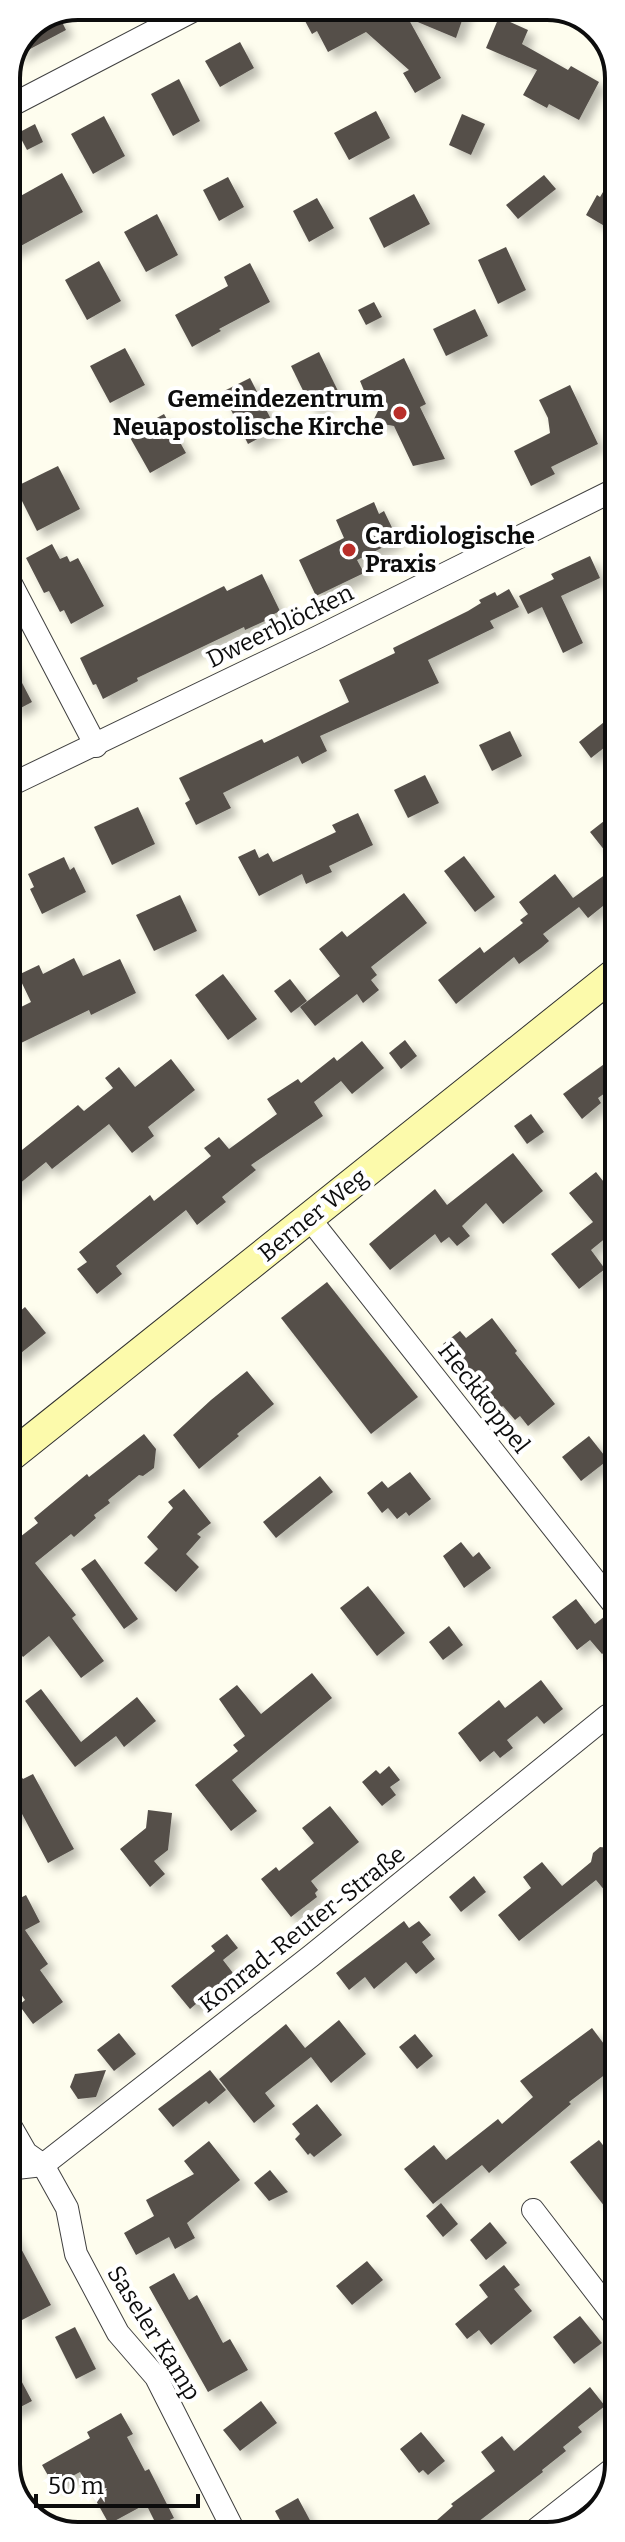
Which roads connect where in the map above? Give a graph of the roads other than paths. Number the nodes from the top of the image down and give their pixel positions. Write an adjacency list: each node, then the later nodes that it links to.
1 (175, 20): 2 (street)
2 (20, 101)
3 (605, 494): 5 (street, Dweerblöcken)
4 (20, 601): 5 (street)
5 (96, 746): 6 (street, Dweerblöcken)
6 (20, 781)
7 (605, 981): 8 (street, Berner Weg)
8 (309, 1218): 9 (street, Berner Weg); 10 (street, Heckkoppel)
9 (20, 1449)
10 (605, 1593)
11 (605, 1718): 13 (street, Konrad-Reuter-Straße)
12 (20, 2143): 13 (street, Saseler Kamp)
13 (43, 2165): 14 (street); 18 (street, Saseler Kamp)
14 (20, 2168)
15 (533, 2210): 16 (street)
16 (605, 2304)
17 (604, 2476): 19 (street)
18 (229, 2522)
19 (545, 2522)

